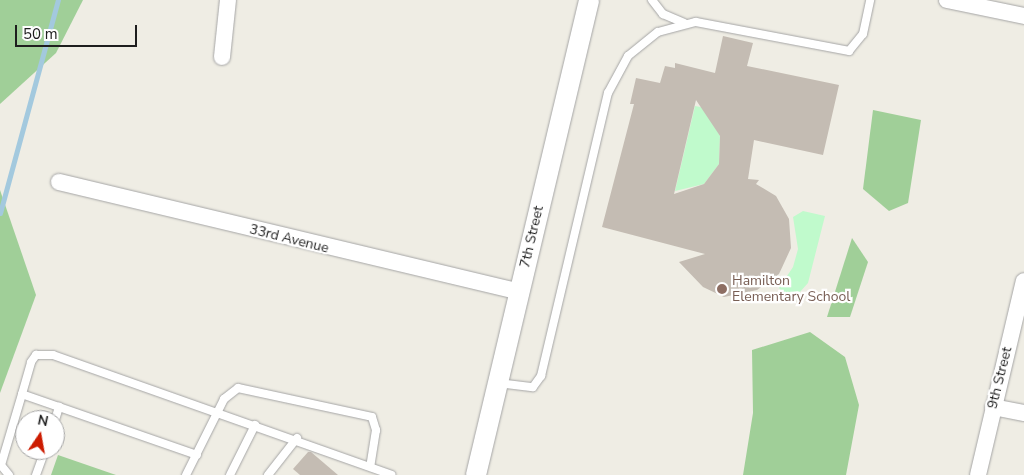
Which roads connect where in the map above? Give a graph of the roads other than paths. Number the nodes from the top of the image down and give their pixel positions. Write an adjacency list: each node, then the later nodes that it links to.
1 (228, 0): 8 (street)
2 (589, 0): 11 (street, 7th Street)
3 (652, 0): 7 (lane)
4 (870, 0): 7 (lane)
5 (947, 0): 6 (street)
6 (1024, 16)
7 (685, 24): 12 (lane)
8 (222, 57)
9 (60, 182): 11 (street, 33rd Avenue)
10 (1024, 281): 15 (street, 9th Street)
11 (519, 292): 12 (street, 7th Street)
12 (498, 383): 30 (street, 7th Street)
13 (22, 394): 14 (lane); 17 (lane); 24 (lane)
14 (59, 407): 16 (lane); 21 (lane)
15 (993, 407): 18 (street); 31 (street, 9th Street)
16 (58, 410)
17 (219, 413): 19 (lane); 21 (lane); 23 (lane)
18 (1024, 413)
19 (255, 425): 20 (lane); 27 (lane)
20 (297, 438): 23 (lane); 28 (lane)
21 (197, 455): 26 (lane)
22 (41, 460): 25 (lane)
23 (370, 466): 29 (lane)
24 (10, 475)
25 (36, 475)
26 (186, 475)
27 (230, 475)
28 (268, 475)
29 (391, 475)
30 (476, 475)
31 (978, 475)

